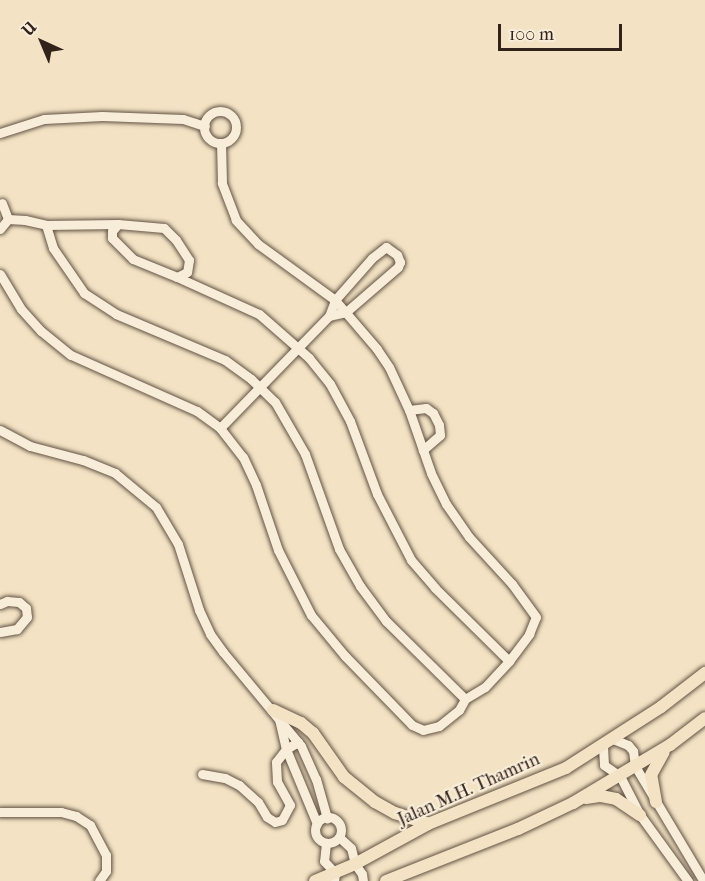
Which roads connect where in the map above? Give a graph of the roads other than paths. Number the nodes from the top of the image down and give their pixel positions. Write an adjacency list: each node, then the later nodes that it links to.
1 (204, 126): 2 (street); 3 (street); 3 (street)
2 (0, 133)
3 (221, 143): 11 (street)
4 (2, 203): 5 (street)
5 (8, 219): 7 (street); 8 (street)
6 (118, 224): 7 (street); 10 (street); 10 (street)
7 (46, 225): 15 (street)
8 (0, 229)
9 (0, 274): 17 (street)
10 (177, 277): 14 (street)
11 (335, 300): 12 (street); 12 (street); 13 (street)
12 (346, 312): 13 (street); 16 (street)
13 (329, 316): 14 (street)
14 (298, 346): 15 (street); 22 (street)
15 (260, 386): 17 (street); 24 (street)
16 (409, 410): 19 (street); 19 (street)
17 (220, 428): 24 (street)
18 (0, 430): 25 (street)
19 (423, 450): 22 (street)
20 (0, 604): 21 (street)
21 (0, 632)
22 (509, 661): 24 (street)
23 (705, 673): 28 (main road, Jalan M.H. Thamrin)
24 (465, 699)
25 (275, 714): 27 (street); 30 (street); 42 (main road)
26 (705, 718): 29 (main road)
27 (298, 742): 30 (street); 34 (street)
28 (608, 742): 31 (street); 33 (street); 42 (main road, Jalan M.H. Thamrin)
29 (670, 745): 31 (main road); 37 (main road)
30 (286, 749): 32 (street); 35 (street)
31 (635, 766): 33 (main road); 37 (street)
32 (202, 774)
33 (620, 776): 36 (main road); 39 (street)
34 (318, 785): 35 (street); 40 (street)
35 (303, 791): 41 (street)
36 (573, 802): 39 (main road); 53 (main road)
37 (656, 802): 46 (street)
38 (0, 812): 50 (street)
39 (640, 815): 48 (street)
40 (327, 818): 41 (street); 43 (street)
41 (317, 824): 44 (street)
42 (428, 824): 45 (main road, Jalan M.H. Thamrin)
43 (339, 837): 44 (street); 45 (street)
44 (326, 843): 47 (street)
45 (355, 864): 47 (main road, Jalan M.H. Thamrin); 52 (street)
46 (701, 869): 48 (street); 49 (street)
47 (334, 877): 51 (main road, Jalan M.H. Thamrin)
48 (685, 880)
49 (704, 880)
50 (99, 881)
51 (315, 881)
52 (363, 881)
53 (386, 881)

